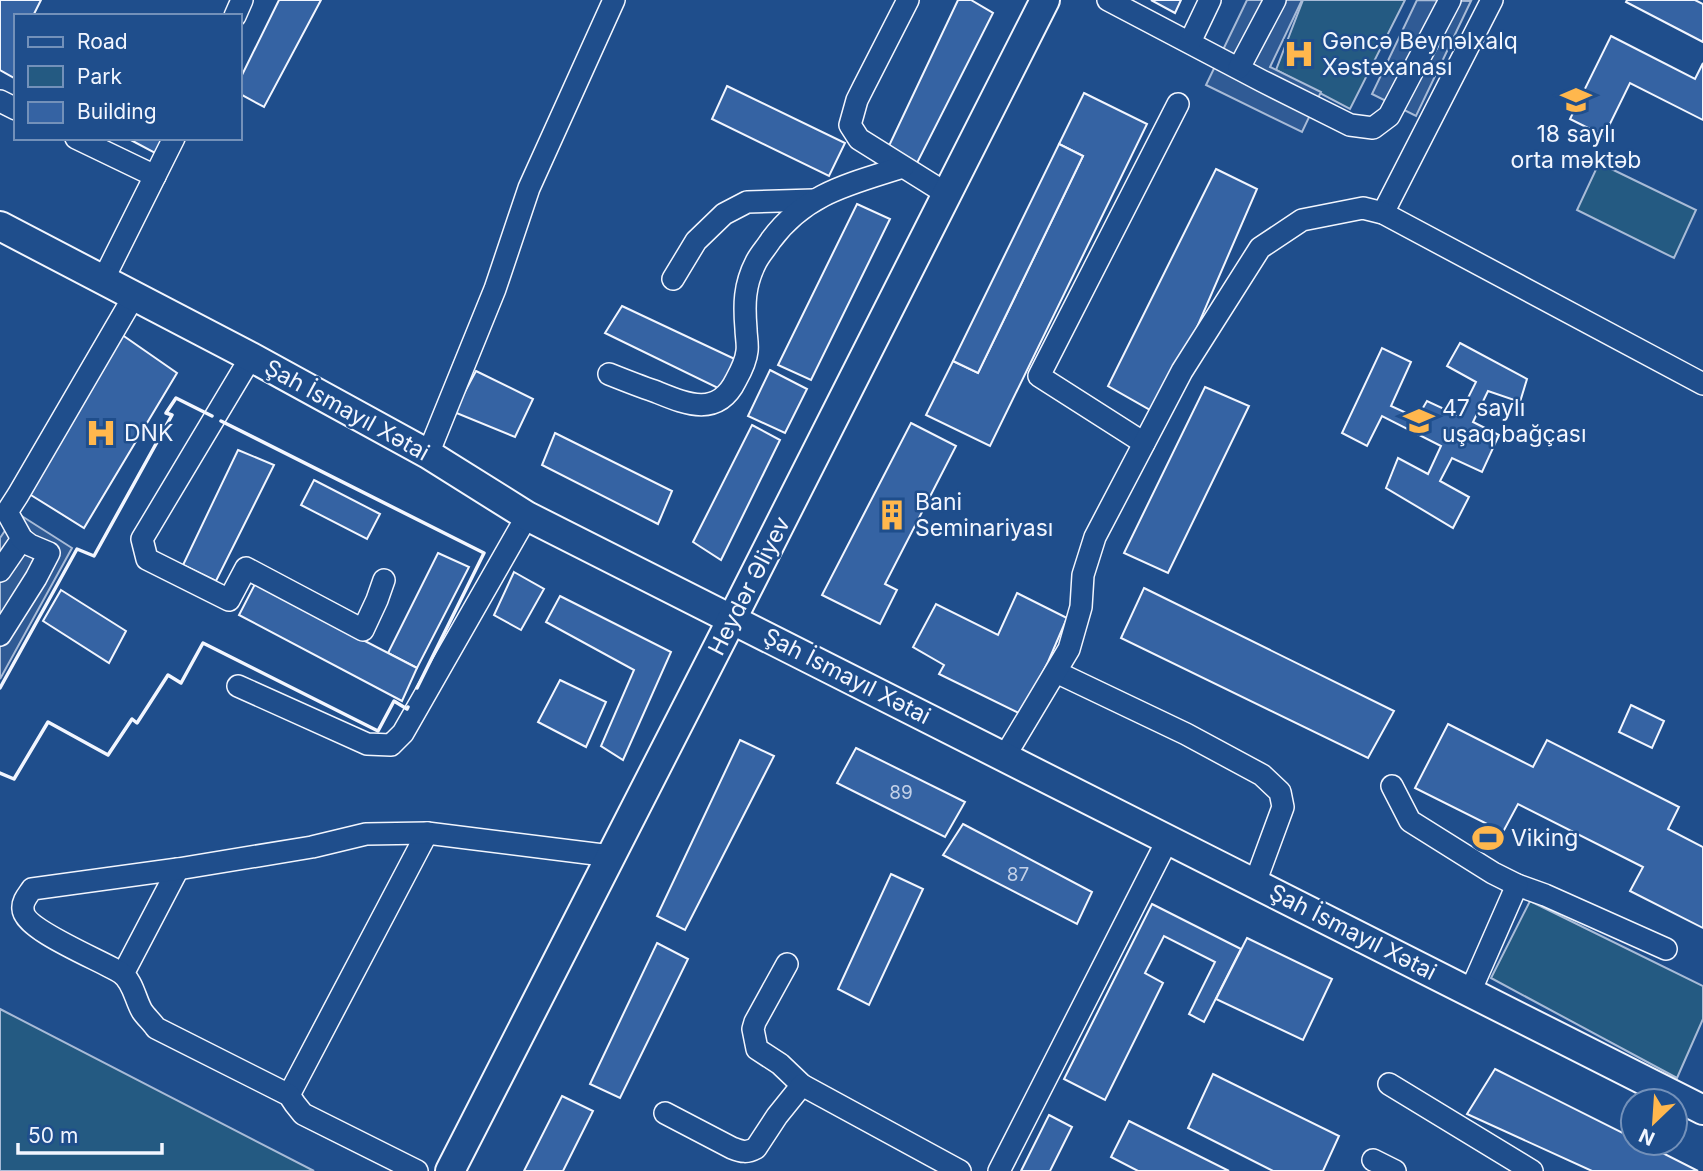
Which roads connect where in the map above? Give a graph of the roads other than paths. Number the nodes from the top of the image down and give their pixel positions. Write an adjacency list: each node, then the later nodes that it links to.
1 (614, 0): 27 (street)
2 (908, 0): 14 (street)
3 (1045, 0): 16 (main road, Heydər Əliyev)
4 (1108, 0): 9 (street)
5 (1210, 0): 9 (street)
6 (1275, 0): 10 (street)
7 (1450, 0): 10 (street)
8 (1492, 0): 18 (street)
9 (1190, 42): 10 (street)
10 (1239, 68)
11 (1178, 104): 26 (street)
12 (80, 140): 15 (street)
13 (173, 140): 15 (street)
14 (903, 167): 16 (street); 17 (street)
15 (155, 176): 21 (street)
16 (947, 194): 32 (main road, Heydər Əliyev)
17 (814, 200): 20 (street); 24 (street)
18 (1383, 213): 25 (street); 26 (street)
19 (0, 226): 21 (main road, Şah İsmayıl Xətai)
20 (673, 279)
21 (103, 280): 22 (main road, Şah İsmayıl Xətai)
22 (134, 296): 23 (main road, Şah İsmayıl Xətai); 29 (street)
23 (251, 357): 27 (main road, Şah İsmayıl Xətai); 31 (street)
24 (609, 374)
25 (1703, 384)
26 (1144, 443): 34 (street)
27 (428, 454): 28 (main road, Şah İsmayıl Xətai)
28 (527, 516): 32 (main road, Şah İsmayıl Xətai); 35 (street)
29 (22, 539): 30 (street); 33 (street)
30 (0, 571)
31 (384, 580)
32 (732, 619): 36 (main road, Şah İsmayıl Xətai); 40 (main road, Heydər Əliyev)
33 (0, 635)
34 (1056, 672): 36 (street); 42 (street)
35 (238, 686)
36 (1005, 757): 39 (main road, Şah İsmayıl Xətai)
37 (1392, 786): 43 (street)
38 (427, 833): 40 (street); 41 (street); 50 (street)
39 (1168, 839): 42 (main road, Şah İsmayıl Xətai); 57 (street)
40 (611, 856): 55 (main road, Heydər Əliyev)
41 (178, 869): 46 (street); 46 (street)
42 (1255, 883): 47 (main road, Şah İsmayıl Xətai)
43 (1517, 885): 44 (street); 47 (street)
44 (1666, 949)
45 (787, 964): 49 (street)
46 (123, 974): 50 (street)
47 (1470, 992): 51 (main road, Şah İsmayıl Xətai)
48 (1390, 1084): 59 (street)
49 (802, 1085): 52 (street); 56 (street)
50 (289, 1095): 54 (street)
51 (1703, 1110)
52 (665, 1113)
53 (1373, 1160): 58 (street)
54 (417, 1171)
55 (450, 1171)
56 (960, 1171)
57 (999, 1171)
58 (1395, 1171)
59 (1532, 1171)

